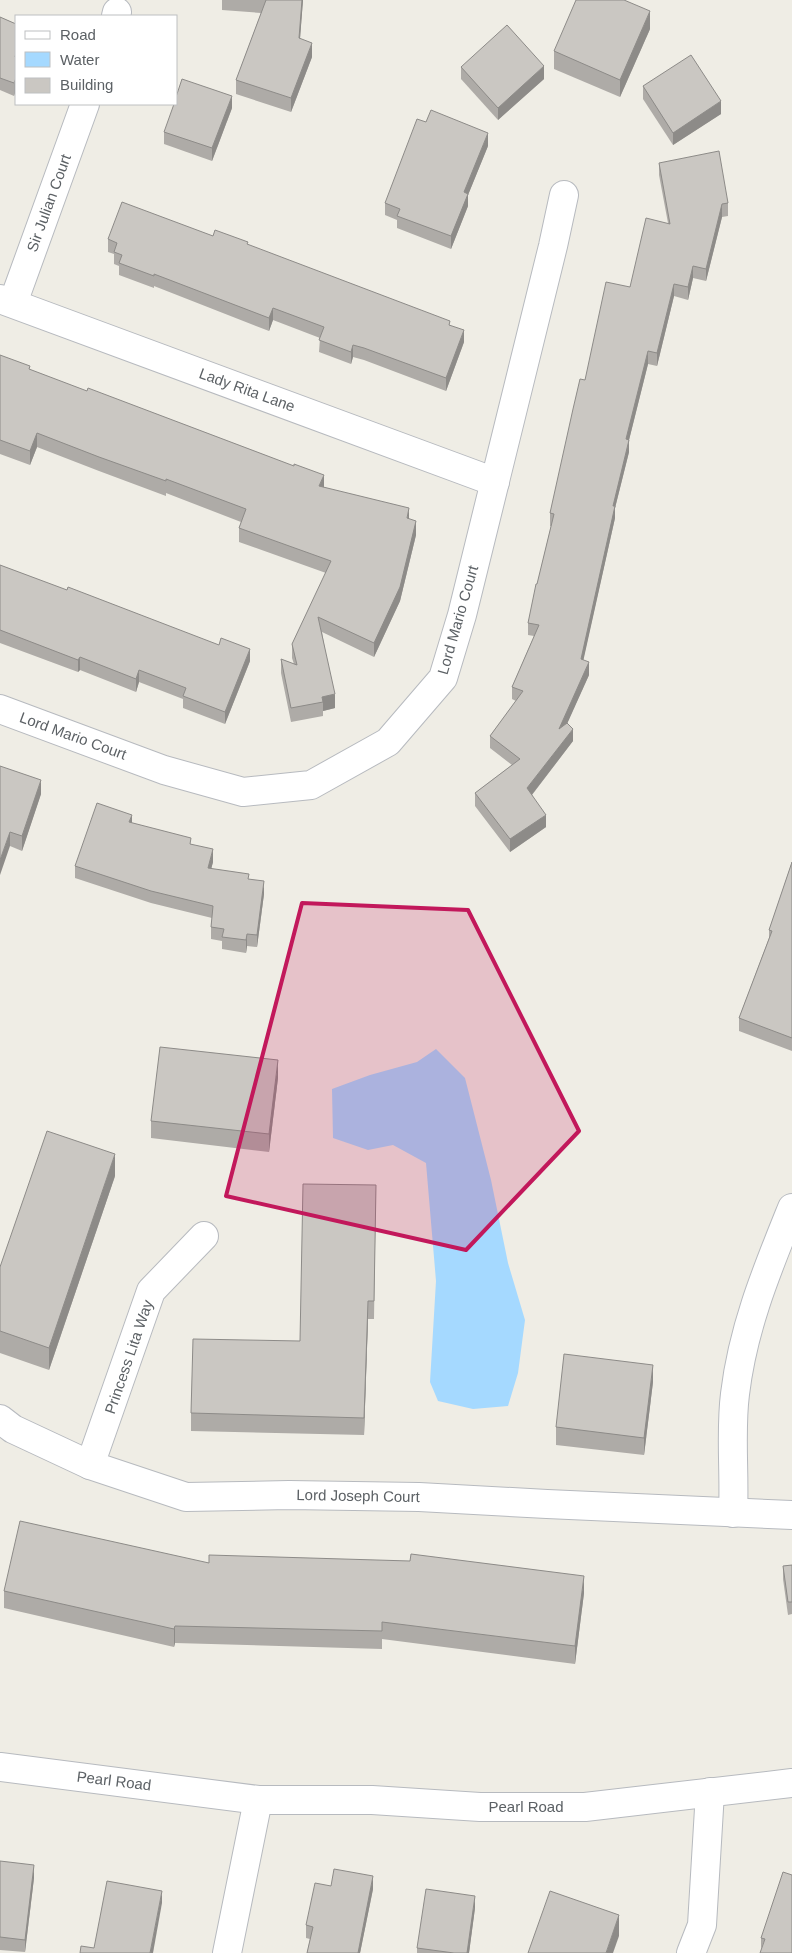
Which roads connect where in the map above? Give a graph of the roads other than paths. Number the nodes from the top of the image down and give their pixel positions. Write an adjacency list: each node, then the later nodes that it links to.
1 (84, 105): 3 (street, Sir Julian Court)
2 (564, 195): 4 (street, Lord Mario Court)
3 (6, 301): 4 (street, Lady Rita Lane)
4 (495, 482): 5 (street, Lord Mario Court)
5 (0, 709)
6 (792, 1208): 10 (street)
7 (204, 1236): 9 (street, Princess Lita Way)
8 (0, 1419): 9 (street, Lord Joseph Court)
9 (90, 1465): 10 (street, Lord Joseph Court)
10 (733, 1513): 11 (street, Lord Joseph Court)
11 (792, 1514)
12 (0, 1767): 15 (street, Pearl Road)
13 (792, 1783): 14 (street, Pearl Road)
14 (710, 1792): 15 (street, Pearl Road); 17 (street)
15 (258, 1800): 16 (street)
16 (227, 1953)
17 (691, 1953)

